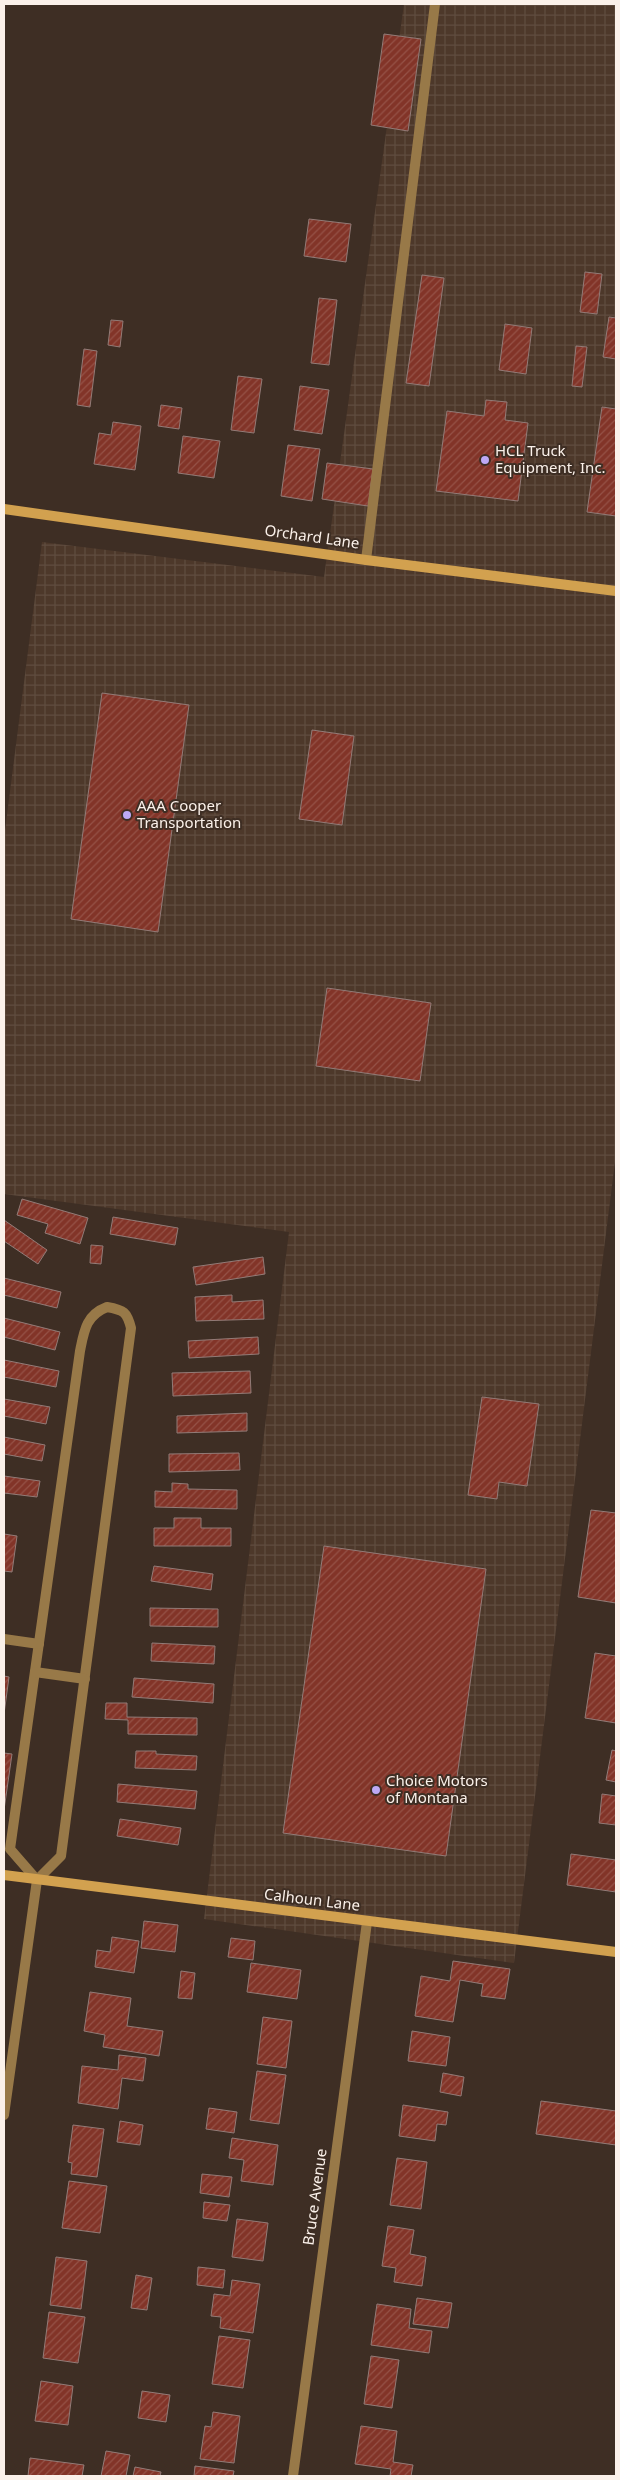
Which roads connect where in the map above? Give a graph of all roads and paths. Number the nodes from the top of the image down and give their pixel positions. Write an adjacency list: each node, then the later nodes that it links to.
1 (435, 4): 3 (street)
2 (4, 509): 3 (street, Orchard Lane)
3 (366, 560): 4 (street, Orchard Lane)
4 (616, 591)
5 (4, 1639): 6 (street)
6 (39, 1644): 7 (street); 8 (street)
7 (35, 1672): 8 (street); 10 (street)
8 (85, 1679): 10 (street)
9 (4, 1875): 10 (street, Calhoun Lane)
10 (37, 1880): 11 (street, Calhoun Lane); 13 (street)
11 (367, 1922): 12 (street, Calhoun Lane); 14 (street, Bruce Avenue)
12 (616, 1952)
13 (4, 2114)
14 (293, 2476)

